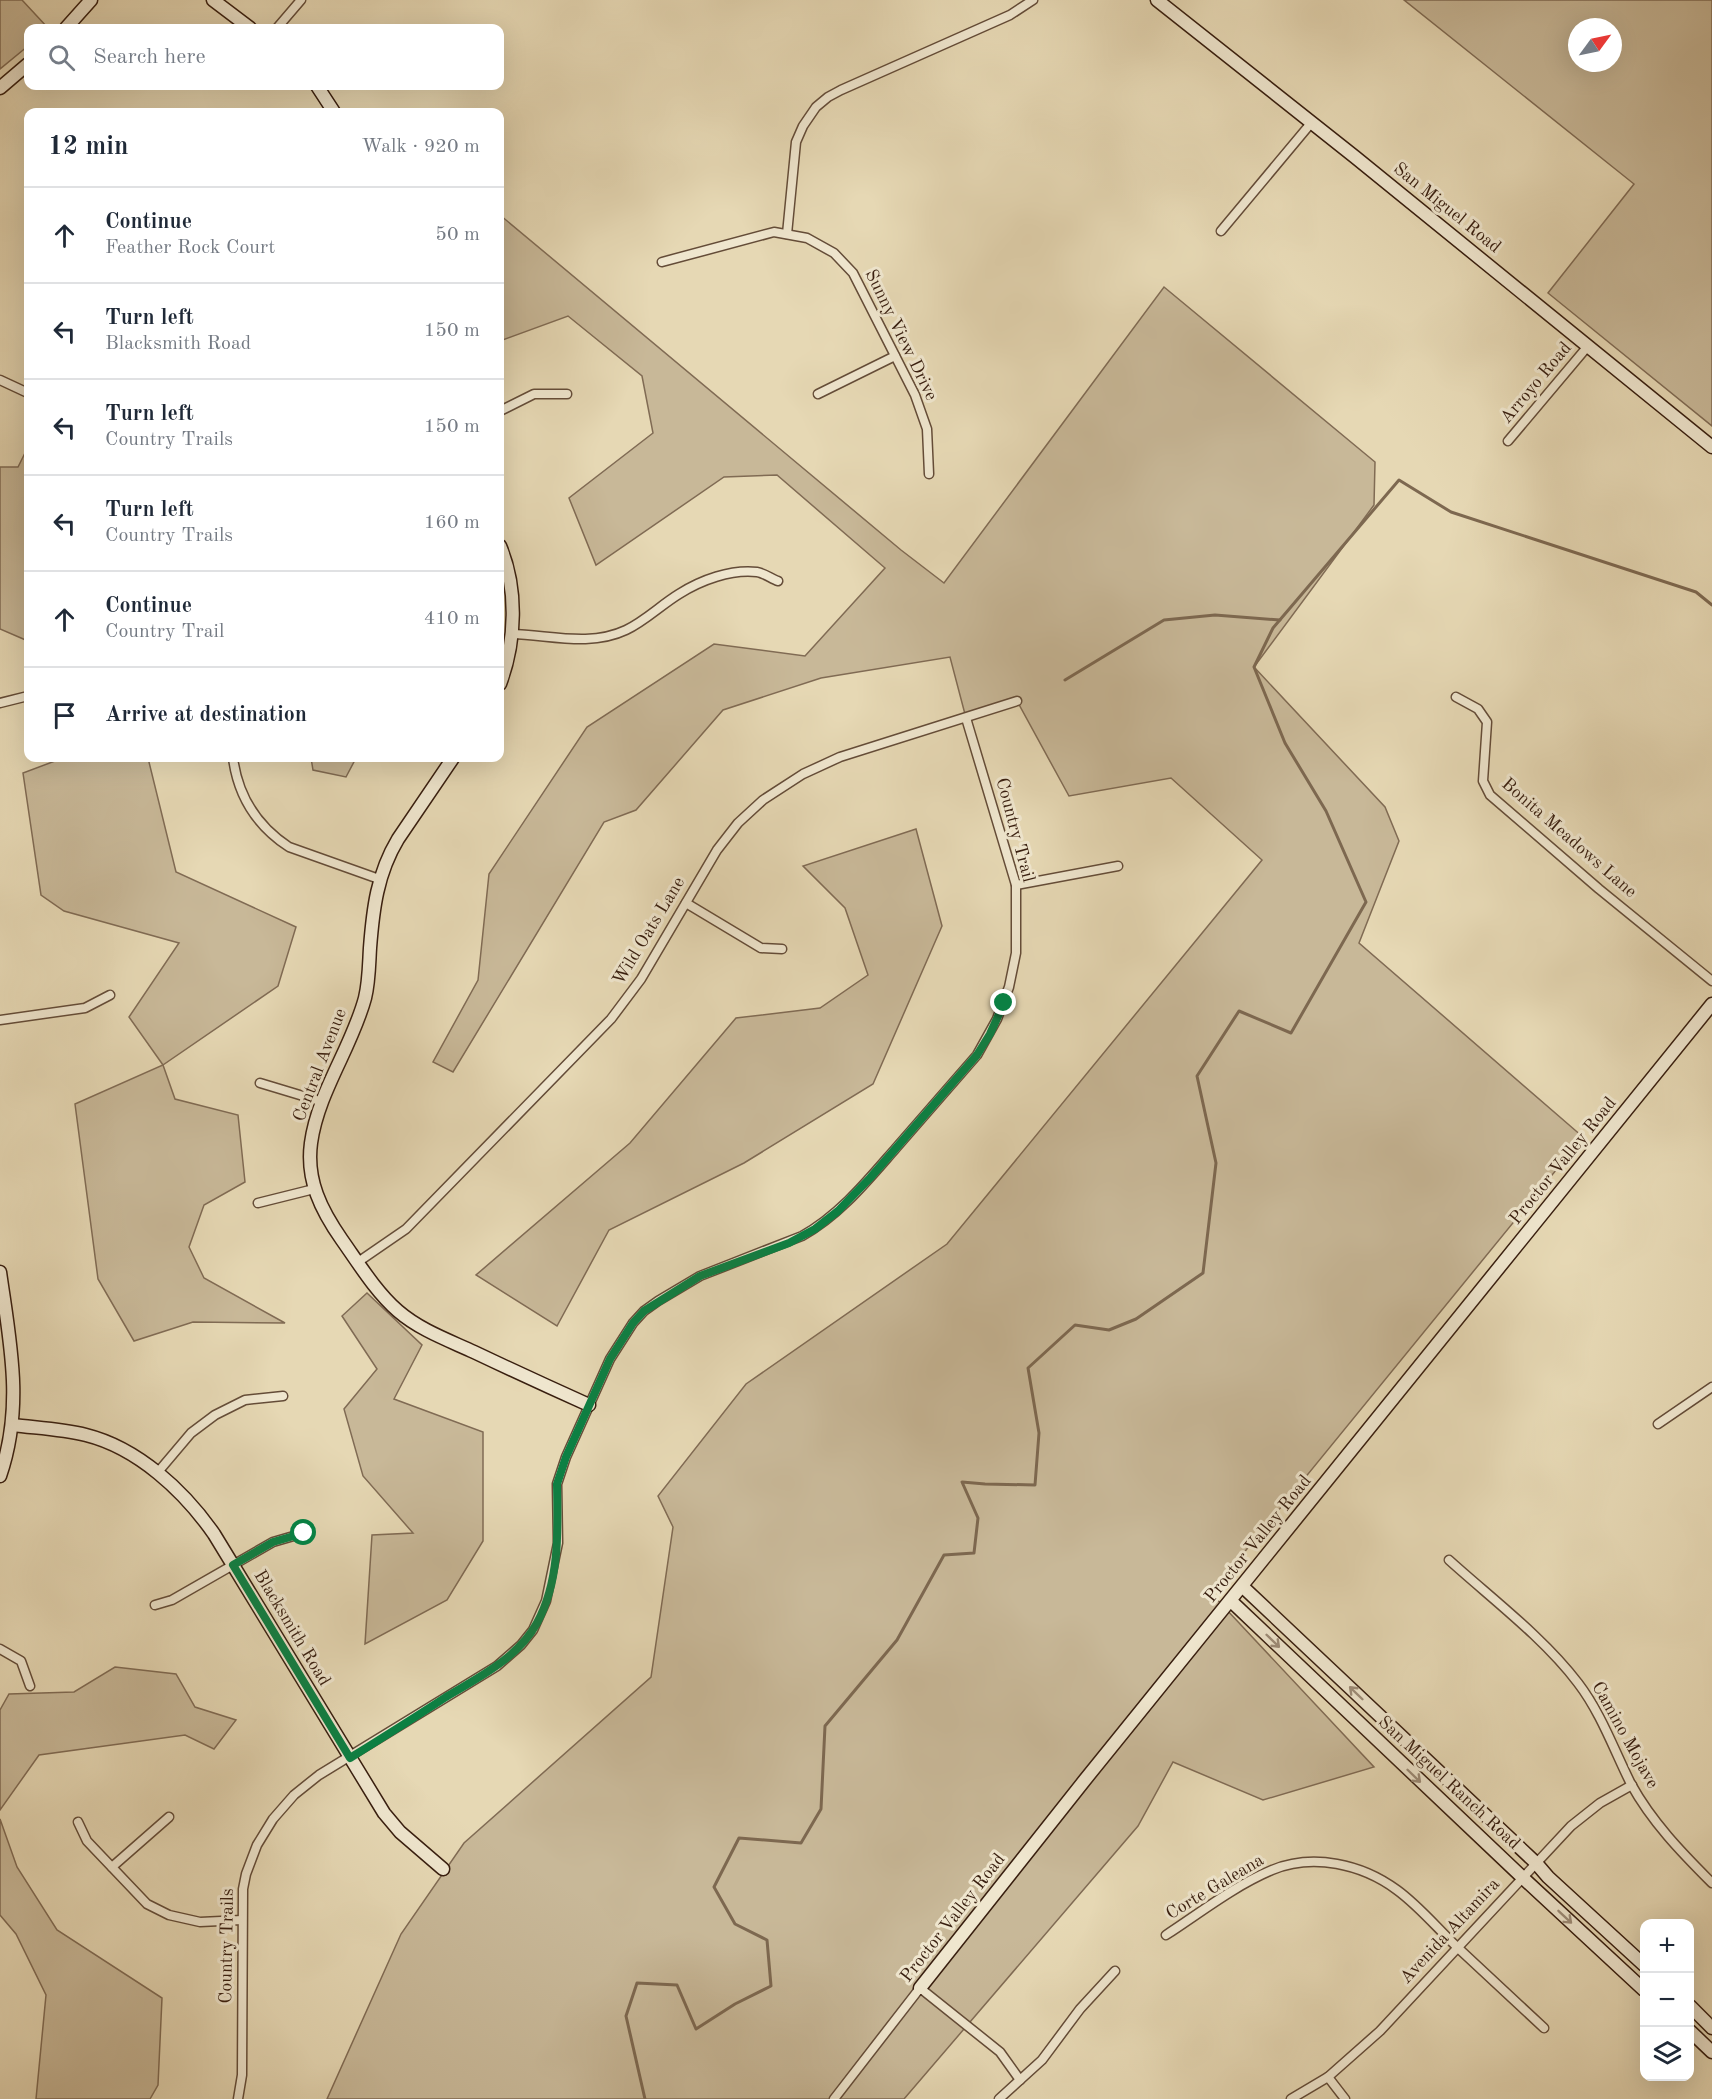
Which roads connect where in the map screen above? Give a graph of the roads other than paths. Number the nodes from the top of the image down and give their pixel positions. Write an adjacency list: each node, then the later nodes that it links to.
1 (91, 0): 6 (street)
2 (213, 0): 7 (street)
3 (301, 0): 8 (street)
4 (1033, 0): 15 (street)
5 (1157, 0): 13 (street, San Miguel Road)
6 (70, 24)
7 (245, 24)
8 (280, 24)
9 (24, 67): 10 (street)
10 (0, 88)
11 (320, 90): 12 (street)
12 (331, 108)
13 (1312, 122): 14 (street); 17 (street, San Miguel Road)
14 (1221, 231)
15 (787, 234): 16 (street, Sunny View Drive); 18 (street, Sunny View Drive)
16 (662, 262)
17 (1588, 346): 24 (street, Arroyo Road); 25 (street, San Miguel Road)
18 (894, 356): 22 (street); 26 (street, Sunny View Drive)
19 (0, 380): 20 (street)
20 (24, 391)
21 (567, 394): 23 (street)
22 (818, 394)
23 (504, 409)
24 (1508, 441)
25 (1712, 447)
26 (928, 474)
27 (504, 559): 29 (street)
28 (778, 581): 29 (street)
29 (512, 634): 30 (street)
30 (504, 667)
31 (24, 697): 34 (street)
32 (1456, 697): 43 (street, Bonita Meadows Lane)
33 (1017, 701): 35 (street, Wild Oats Lane)
34 (0, 703)
35 (966, 718): 40 (street, Country Trail); 41 (street, Wild Oats Lane)
36 (234, 762): 39 (street)
37 (450, 762): 39 (street, Central Avenue)
38 (1118, 866): 40 (street)
39 (379, 879): 48 (street, Central Avenue)
40 (1016, 885): 55 (street, Country Trail)
41 (686, 903): 42 (street); 51 (street, Wild Oats Lane)
42 (782, 949)
43 (1712, 981)
44 (110, 995): 46 (street)
45 (1712, 1004): 63 (street, Proctor Valley Road)
46 (0, 1020)
47 (260, 1083): 48 (street)
48 (322, 1102): 49 (street, Central Avenue)
49 (314, 1189): 50 (street); 51 (street, Central Avenue)
50 (258, 1203)
51 (358, 1262): 55 (street, Central Avenue)
52 (0, 1272): 57 (street)
53 (1712, 1388): 56 (street)
54 (283, 1396): 58 (street)
55 (589, 1405): 68 (street, Country Trails)
56 (1658, 1424)
57 (13, 1425): 58 (street, Blacksmith Road); 59 (street)
58 (158, 1472): 62 (street, Blacksmith Road)
59 (0, 1476)
60 (304, 1533): 62 (street)
61 (1449, 1560): 69 (street, Camino Mojave)
62 (233, 1565): 65 (street); 68 (street, Blacksmith Road)
63 (1243, 1587): 64 (street, Proctor Valley Road); 72 (street, San Miguel Ranch Road, one-way to 63)
64 (1231, 1602): 75 (street, San Miguel Ranch Road, one-way to 75); 83 (street, Proctor Valley Road)
65 (155, 1605)
66 (0, 1649): 67 (street)
67 (30, 1686)
68 (350, 1758): 74 (street, Blacksmith Road); 77 (street, Country Trails)
69 (1632, 1785): 72 (street, Avenida Altamira); 76 (street, Camino Mojave)
70 (169, 1817): 73 (street)
71 (78, 1822): 73 (street)
72 (1536, 1863): 75 (street, Avenida Altamira); 80 (street, San Miguel Ranch Road)
73 (112, 1868): 77 (street)
74 (443, 1869)
75 (1522, 1877): 79 (street, Avenida Altamira); 82 (street, San Miguel Ranch Road, one-way to 82)
76 (1712, 1883)
77 (242, 1920): 91 (street, Country Trails)
78 (1167, 1935): 79 (street, Corte Galeana)
79 (1457, 1947): 85 (street, Corte Galeana); 89 (street, Avenida Altamira)
80 (1640, 1961)
81 (1115, 1971): 90 (street)
82 (1640, 1986)
83 (920, 1988): 90 (street); 92 (street, Proctor Valley Road)
84 (1694, 2011): 86 (street)
85 (1544, 2028)
86 (1712, 2028)
87 (1694, 2036): 88 (street)
88 (1712, 2052)
89 (1328, 2077): 94 (street, Avenida Altamira); 95 (street)
90 (1020, 2080): 93 (street)
91 (238, 2099)
92 (834, 2099)
93 (999, 2099)
94 (1291, 2099)
95 (1345, 2099)

